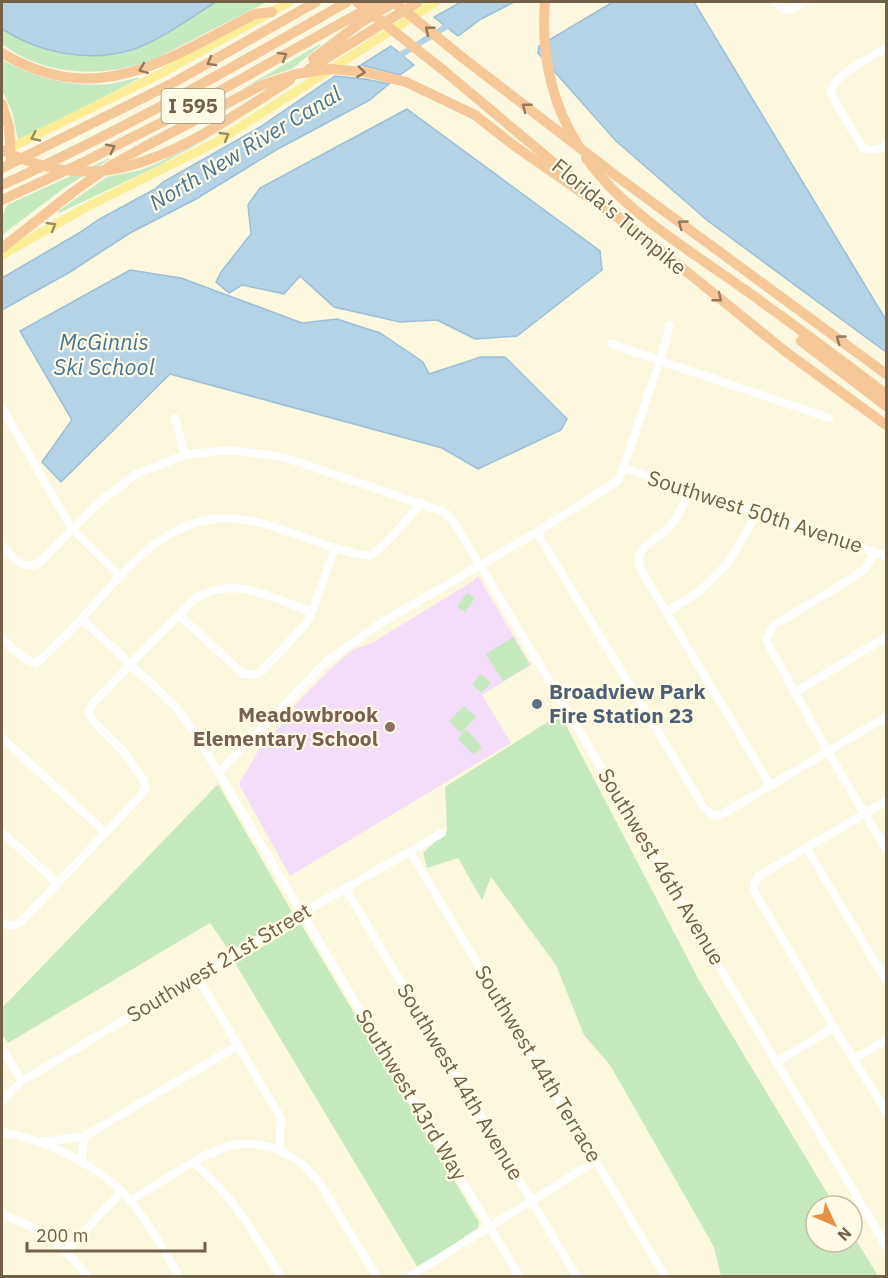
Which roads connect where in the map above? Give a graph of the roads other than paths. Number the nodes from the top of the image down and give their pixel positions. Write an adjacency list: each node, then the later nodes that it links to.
1 (289, 2): 12 (main road)
2 (316, 2): 19 (highway, I 595, one-way to 19)
3 (348, 2): 20 (highway)
4 (357, 2): 22 (highway, Florida's Turnpike)
5 (379, 2): 21 (highway, I 595, one-way to 5)
6 (394, 2): 15 (highway); 29 (highway, Florida's Turnpike, one-way to 6)
7 (418, 2): 15 (highway)
8 (436, 2): 24 (main road, one-way to 8)
9 (545, 2): 25 (highway)
10 (777, 2): 11 (street)
11 (806, 2)
12 (272, 12): 14 (highway, one-way to 14); 18 (main road, one-way to 18)
13 (886, 48): 17 (street)
14 (2, 53)
15 (298, 74): 18 (highway)
16 (2, 104): 21 (highway)
17 (886, 145)
18 (2, 151)
19 (2, 168)
20 (2, 185)
21 (2, 202)
22 (624, 222): 23 (highway, one-way to 22); 35 (highway, Florida's Turnpike, one-way to 35)
23 (2, 248)
24 (2, 255)
25 (703, 262): 30 (highway); 31 (highway)
26 (670, 325): 28 (street)
27 (611, 344): 28 (street)
28 (660, 360): 33 (street); 37 (street)
29 (886, 374)
30 (886, 394)
31 (886, 406)
32 (2, 408): 41 (street)
33 (829, 417)
34 (175, 418): 36 (street)
35 (886, 425)
36 (185, 455): 39 (street, Southwest 46th Avenue); 41 (street, Southwest 46th Avenue)
37 (624, 468): 38 (street, Southwest 50th Avenue); 42 (street)
38 (690, 490): 40 (street, Southwest 50th Avenue); 50 (street)
39 (421, 504): 44 (street); 47 (street, Southwest 46th Avenue)
40 (757, 513): 45 (street, Southwest 50th Avenue); 50 (street)
41 (72, 529): 43 (street, Southwest 46th Avenue); 48 (street)
42 (537, 532): 47 (street); 61 (street)
43 (2, 546)
44 (335, 548): 48 (street); 49 (street)
45 (874, 552): 46 (street, Southwest 50th Avenue); 56 (street)
46 (886, 556)
47 (480, 565): 60 (street); 81 (street, Southwest 46th Avenue)
48 (121, 577): 52 (street)
49 (312, 612): 51 (street); 51 (street)
50 (667, 612): 61 (street)
51 (179, 615): 55 (street)
52 (82, 619): 54 (street); 55 (street)
53 (886, 637): 56 (street)
54 (2, 639)
55 (132, 665): 60 (street); 65 (street)
56 (794, 693): 59 (street)
57 (886, 717): 59 (street)
58 (2, 738): 65 (street)
59 (828, 752): 61 (street); 63 (street)
60 (219, 772): 72 (street)
61 (770, 786)
62 (886, 801): 63 (street)
63 (866, 813): 67 (street); 68 (street)
64 (2, 832): 70 (street)
65 (106, 833): 70 (street)
66 (442, 833): 69 (street, Southwest 21st Street)
67 (807, 849): 75 (street); 76 (street)
68 (886, 849)
69 (410, 852): 71 (street, Southwest 21st Street); 89 (street, Southwest 44th Terrace)
70 (57, 883): 73 (street)
71 (345, 888): 72 (street, Southwest 21st Street); 94 (street, Southwest 44th Avenue)
72 (302, 913): 74 (street, Southwest 21st Street); 96 (street, Southwest 43rd Way)
73 (2, 922)
74 (196, 977): 78 (street); 82 (street, Southwest 21st Street)
75 (886, 980)
76 (834, 1028): 80 (street); 81 (street)
77 (886, 1040): 80 (street)
78 (237, 1046): 86 (street); 88 (street)
79 (2, 1048): 82 (street)
80 (854, 1059): 84 (street)
81 (777, 1062): 97 (street, Southwest 46th Avenue)
82 (22, 1081): 83 (street, Southwest 21st Street)
83 (2, 1101)
84 (886, 1112)
85 (2, 1132): 87 (street)
86 (85, 1136): 87 (street); 90 (street)
87 (42, 1142): 90 (street)
88 (279, 1150): 91 (street); 102 (street)
89 (596, 1161): 94 (street); 106 (street, Southwest 44th Terrace)
90 (82, 1163): 92 (street)
91 (194, 1163): 93 (street); 101 (street)
92 (121, 1192): 93 (street); 98 (street)
93 (130, 1201): 100 (street)
94 (531, 1201): 96 (street); 105 (street, Southwest 44th Avenue)
95 (2, 1215): 98 (street)
96 (489, 1226): 103 (street); 104 (street, Southwest 43rd Way)
97 (886, 1246)
98 (66, 1251): 99 (street)
99 (87, 1276)
100 (179, 1276)
101 (280, 1276)
102 (376, 1276)
103 (410, 1276)
104 (519, 1276)
105 (576, 1276)
106 (665, 1276)

